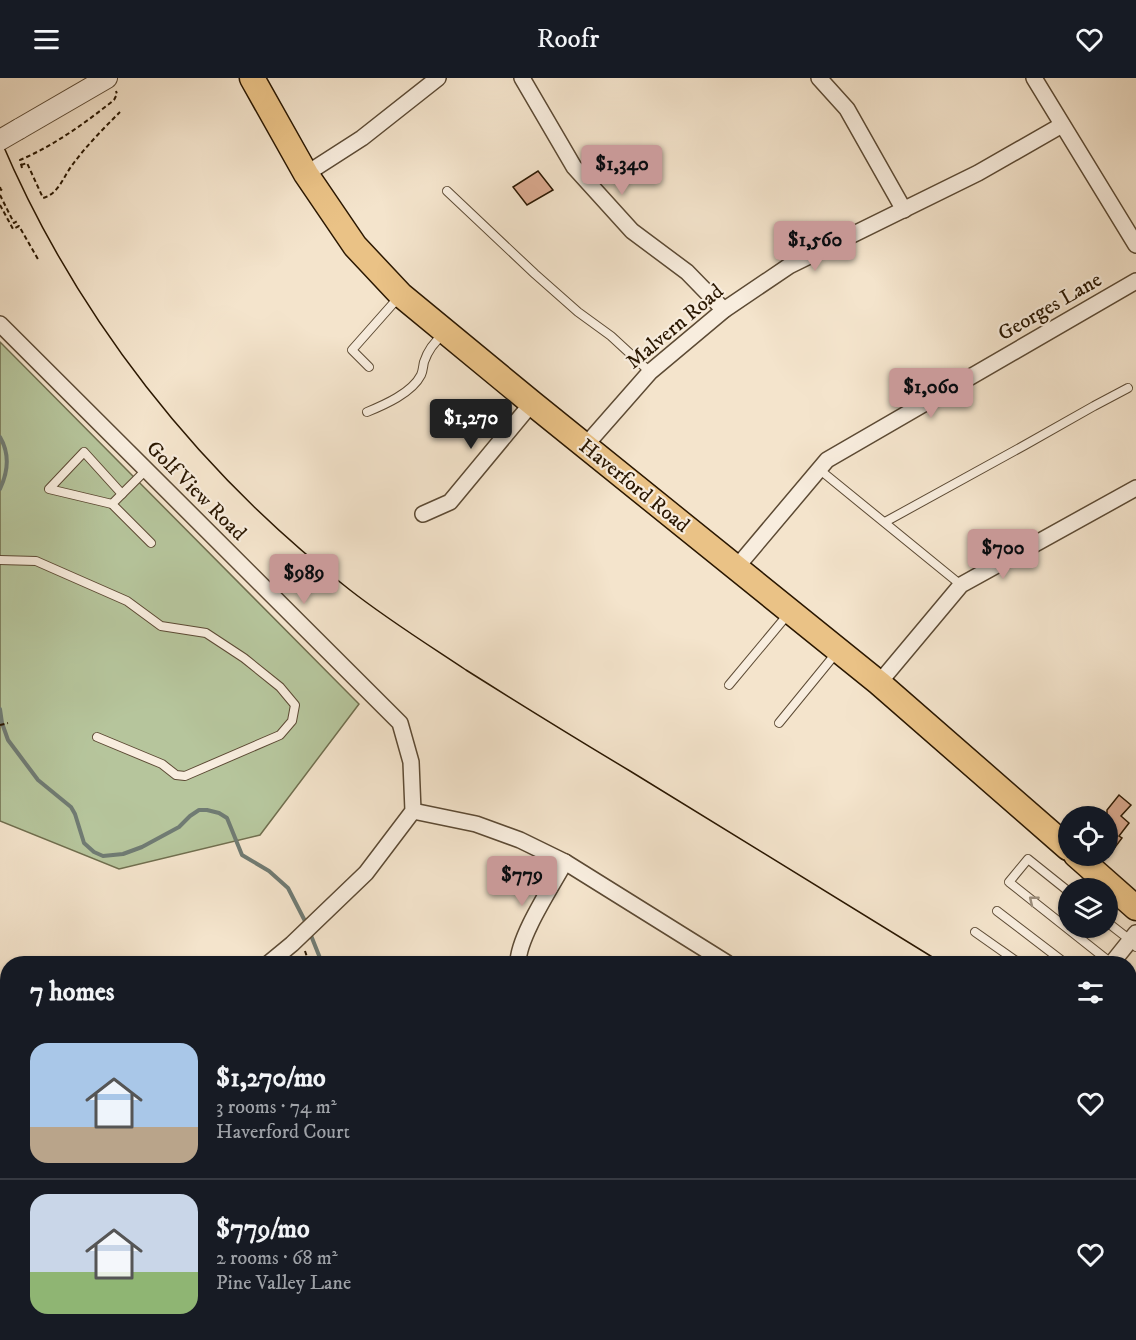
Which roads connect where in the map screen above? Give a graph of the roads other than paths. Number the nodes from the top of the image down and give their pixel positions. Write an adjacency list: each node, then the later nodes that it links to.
1 (252, 78): 9 (main road, Haverford Road)
2 (438, 78): 9 (street)
3 (522, 78): 15 (street)
4 (819, 78): 11 (street)
5 (1034, 78): 7 (street)
6 (111, 83): 8 (street, bridge)
7 (1062, 125): 11 (street, Malvern Road); 12 (street)
8 (0, 140)
9 (306, 174): 14 (main road, Haverford Road)
10 (447, 191): 19 (lane)
11 (904, 210): 15 (street, Malvern Road)
12 (1136, 245)
13 (1136, 281): 25 (street, Georges Lane)
14 (401, 294): 17 (main road, Haverford Road); 18 (lane)
15 (724, 310): 19 (street, Malvern Road)
16 (0, 324): 24 (street, Golf View Road)
17 (446, 332): 21 (main road, Haverford Road); 22 (lane)
18 (369, 368)
19 (650, 372): 23 (street, Malvern Road)
20 (1128, 388): 30 (lane)
21 (531, 403): 23 (main road, Haverford Road); 29 (street)
22 (367, 412)
23 (585, 446): 33 (main road, Haverford Road)
24 (146, 470): 27 (lane); 41 (street, Golf View Road)
25 (820, 470): 30 (lane); 33 (street, Georges Lane)
26 (1136, 488): 34 (street)
27 (122, 494): 28 (lane); 28 (lane)
28 (112, 504): 31 (lane)
29 (423, 514)
30 (885, 522): 34 (lane)
31 (151, 543)
32 (0, 560): 40 (lane)
33 (736, 568): 35 (main road, Haverford Road)
34 (961, 585): 37 (street)
35 (790, 612): 36 (main road, Haverford Road); 38 (lane)
36 (838, 651): 37 (main road, Haverford Road); 39 (lane)
37 (879, 683): 42 (main road, Haverford Road)
38 (729, 685)
39 (779, 723)
40 (97, 737)
41 (413, 811): 43 (street); 53 (street)
42 (1058, 839)
43 (565, 862): 54 (street); 55 (street)
44 (1088, 866): 46 (main road)
45 (1058, 883): 48 (lane, one-way to 45)
46 (1136, 908)
47 (997, 911): 57 (lane)
48 (1058, 921)
49 (1118, 929): 52 (lane)
50 (975, 932): 56 (lane)
51 (1080, 938): 58 (lane, one-way to 51)
52 (1134, 940): 59 (street)
53 (276, 956)
54 (518, 956)
55 (716, 956)
56 (1009, 956)
57 (1056, 956)
58 (1103, 956)
59 (1119, 956)

